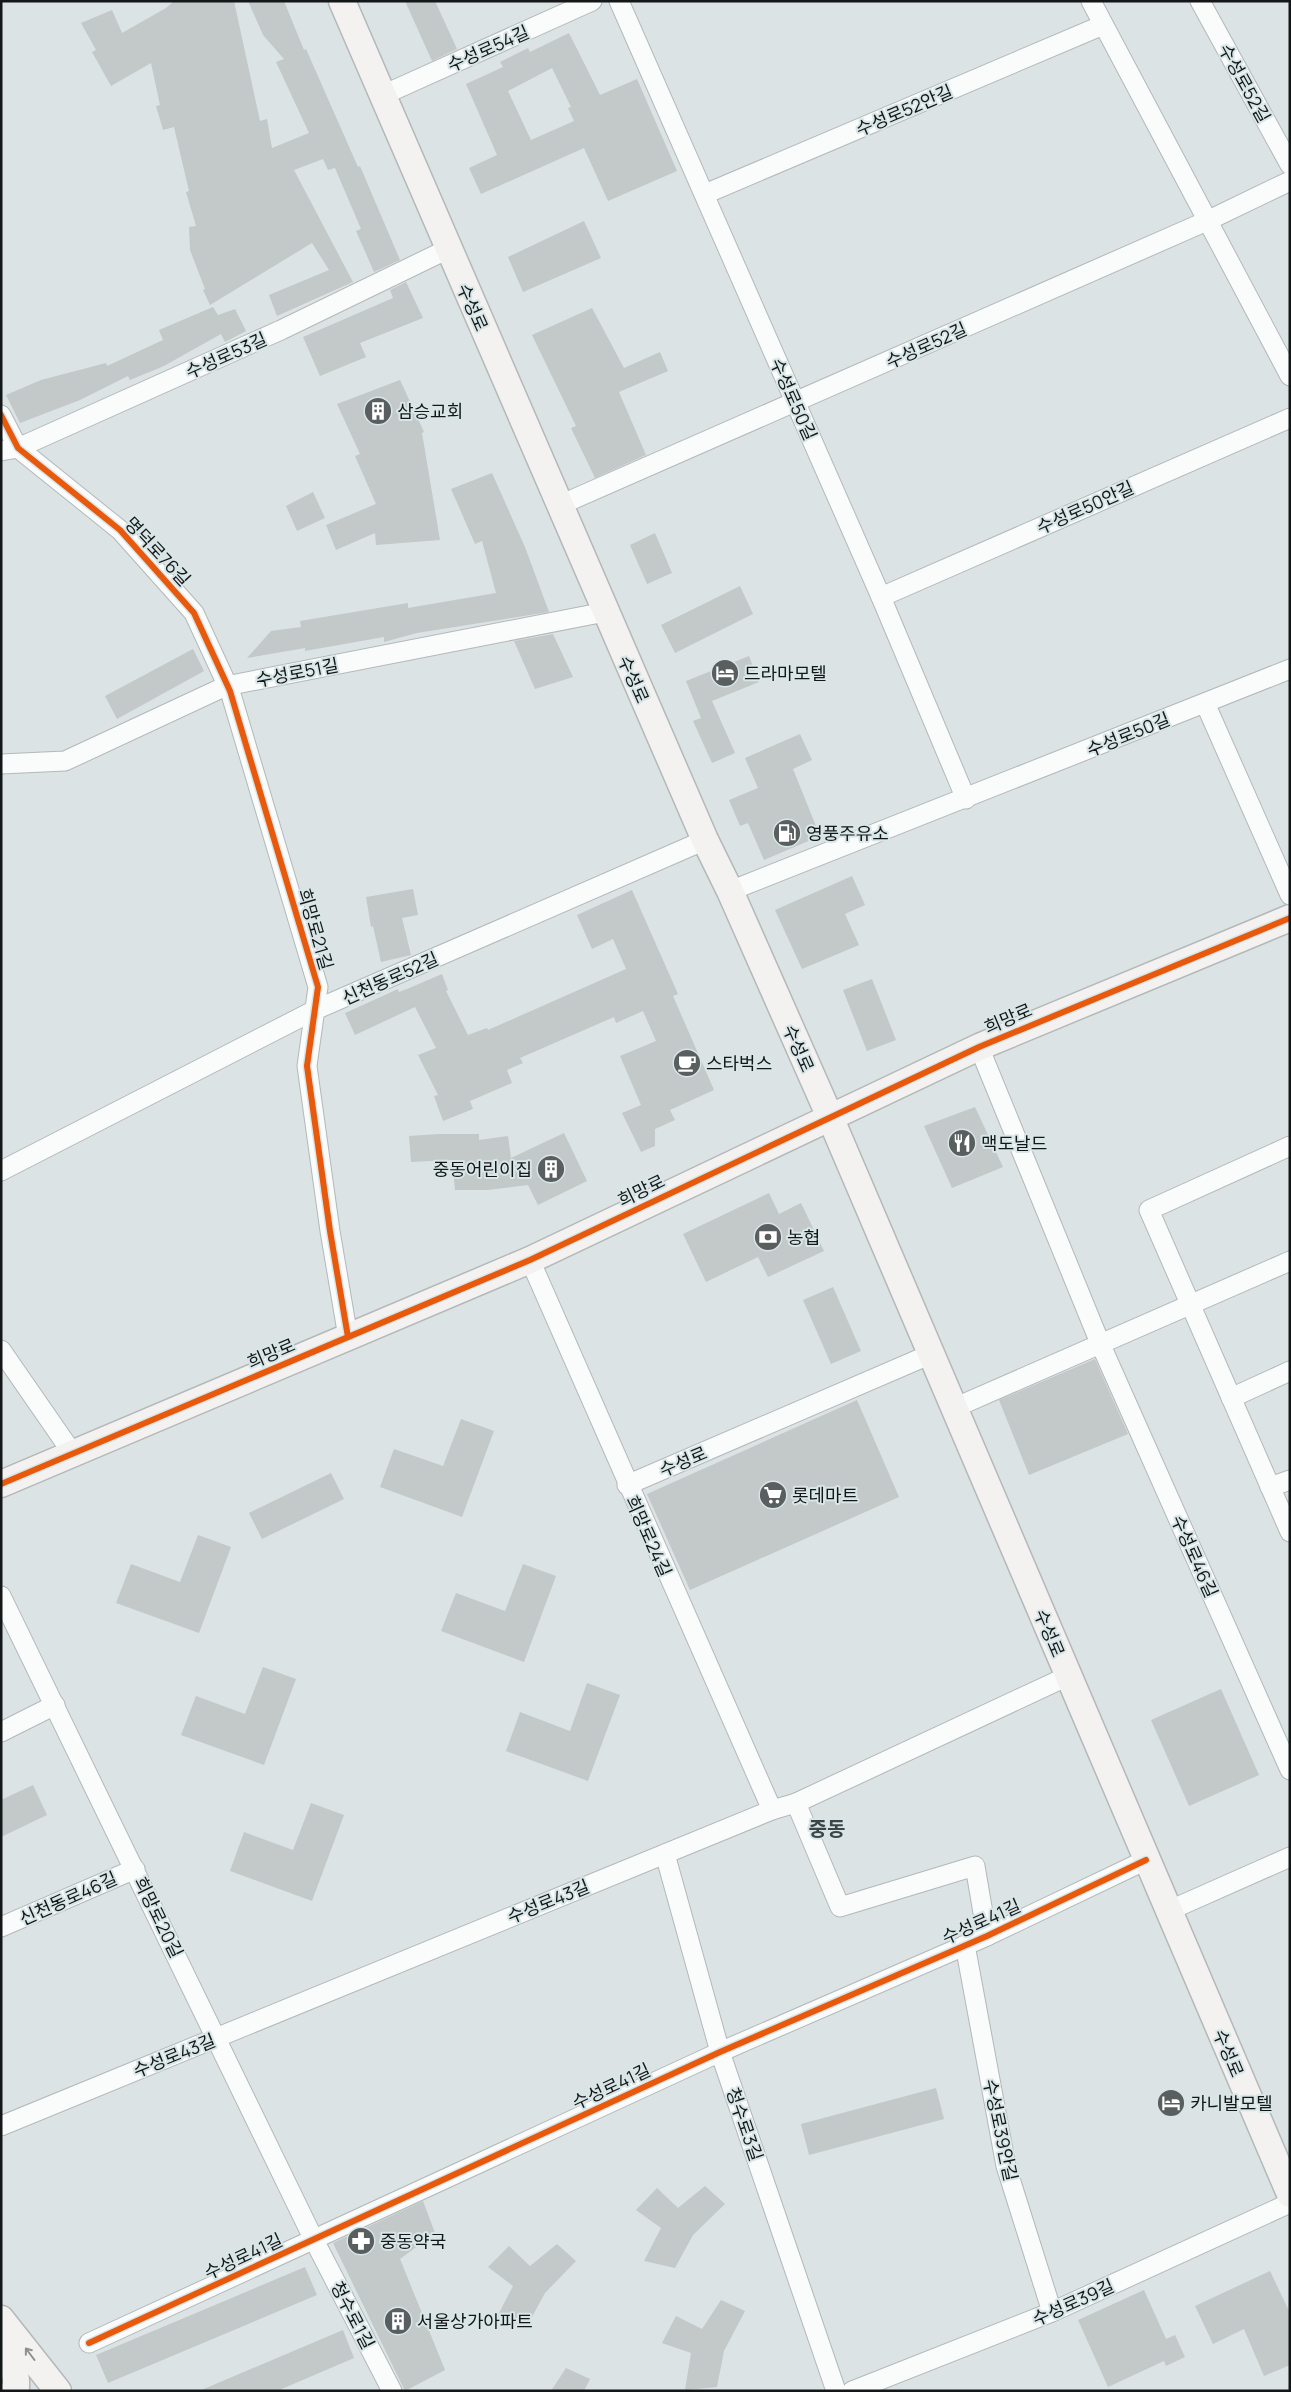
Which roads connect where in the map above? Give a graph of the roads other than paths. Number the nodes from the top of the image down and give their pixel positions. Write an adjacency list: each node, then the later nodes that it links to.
1 (342, 1): 7 (main road, 수성로)
2 (592, 1): 7 (street, 수성로54길)
3 (618, 1): 10 (street, 수성로50길)
4 (1091, 1): 6 (street)
5 (1200, 1): 8 (street, 수성로52길)
6 (1104, 25): 10 (street, 수성로52안길); 11 (street)
7 (383, 95): 12 (main road, 수성로)
8 (1290, 165)
9 (1290, 181): 11 (street, 수성로52길)
10 (705, 194): 14 (street, 수성로50길)
11 (1209, 220): 13 (street); 14 (street, 수성로52길)
12 (448, 249): 17 (street, 수성로53길); 18 (main road, 수성로)
13 (1290, 376)
14 (795, 402): 18 (street, 수성로52길); 19 (street, 수성로50길)
15 (1, 414): 17 (street, 명덕로76길)
16 (1290, 418): 19 (street, 수성로50안길)
17 (10, 449): 22 (street, 명덕로76길)
18 (560, 505): 20 (main road, 수성로)
19 (881, 597): 25 (street, 수성로50길)
20 (605, 612): 22 (street, 수성로51길); 26 (main road, 수성로)
21 (1290, 669): 23 (street, 수성로50길)
22 (226, 686): 24 (street, 수성로51길); 30 (street, 희망로21길)
23 (1205, 703): 25 (street, 수성로50길); 28 (street)
24 (1, 764)
25 (966, 799): 27 (street, 수성로50길)
26 (705, 840): 27 (main road, 수성로); 30 (street, 신천동로52길)
27 (730, 891): 32 (main road, 수성로)
28 (1290, 895)
29 (1290, 918): 31 (main road, 희망로)
30 (315, 1010): 34 (street, 신천동로52길); 38 (street, 희망로21길)
31 (979, 1047): 32 (main road, 희망로); 39 (street, 희망로)
32 (830, 1116): 35 (main road, 희망로); 41 (main road, 수성로)
33 (1290, 1146): 37 (street)
34 (1, 1171)
35 (530, 1260): 38 (main road, 희망로); 48 (street, 희망로24길)
36 (1290, 1261): 37 (street)
37 (1190, 1305): 39 (street); 43 (street)
38 (348, 1337): 45 (main road, 희망로)
39 (1100, 1343): 44 (street); 55 (street, 수성로46길)
40 (1, 1350): 45 (street)
41 (931, 1354): 44 (main road, 수성로); 48 (street, 수성로)
42 (1290, 1371): 43 (street)
43 (1231, 1398): 49 (street)
44 (954, 1408): 52 (main road, 수성로)
45 (73, 1454): 47 (main road, 희망로)
46 (1290, 1480): 49 (street)
47 (1, 1484)
48 (627, 1485): 57 (street, 희망로24길)
49 (1270, 1487): 50 (street)
50 (1290, 1532)
51 (1, 1596): 53 (street, 희망로20길)
52 (1068, 1676): 56 (street, 수성로43길); 60 (main road, 수성로)
53 (55, 1705): 54 (street); 61 (street, 희망로20길)
54 (1, 1732)
55 (1290, 1770)
56 (796, 1803): 57 (street, 수성로43길); 64 (street)
57 (772, 1810): 58 (street, 수성로43길)
58 (665, 1854): 66 (street, 수성로43길); 67 (street, 청수로3길)
59 (1290, 1857): 62 (street)
60 (1146, 1860): 62 (main road, 수성로); 64 (street, 수성로41길)
61 (135, 1869): 63 (street, 신천동로46길); 66 (street, 희망로20길)
62 (1168, 1911): 69 (main road, 수성로)
63 (1, 1927)
64 (987, 1936): 65 (street, 수성로41길)
65 (965, 1945): 67 (street, 수성로41길); 72 (street, 수성로39안길)
66 (218, 2038): 68 (street, 수성로43길); 71 (street, 희망로20길)
67 (720, 2052): 71 (street, 수성로41길); 78 (street, 청수로3길)
68 (1, 2126)
69 (1290, 2194)
70 (1290, 2203): 72 (street, 수성로39길)
71 (314, 2240): 74 (street, 수성로41길); 77 (street, 청수로1길)
72 (1052, 2312): 79 (street, 수성로39길)
73 (4, 2329): 75 (main road); 76 (main road, one-way to 73)
74 (89, 2343)
75 (13, 2391)
76 (58, 2391)
77 (392, 2391)
78 (836, 2391)
79 (852, 2391)

